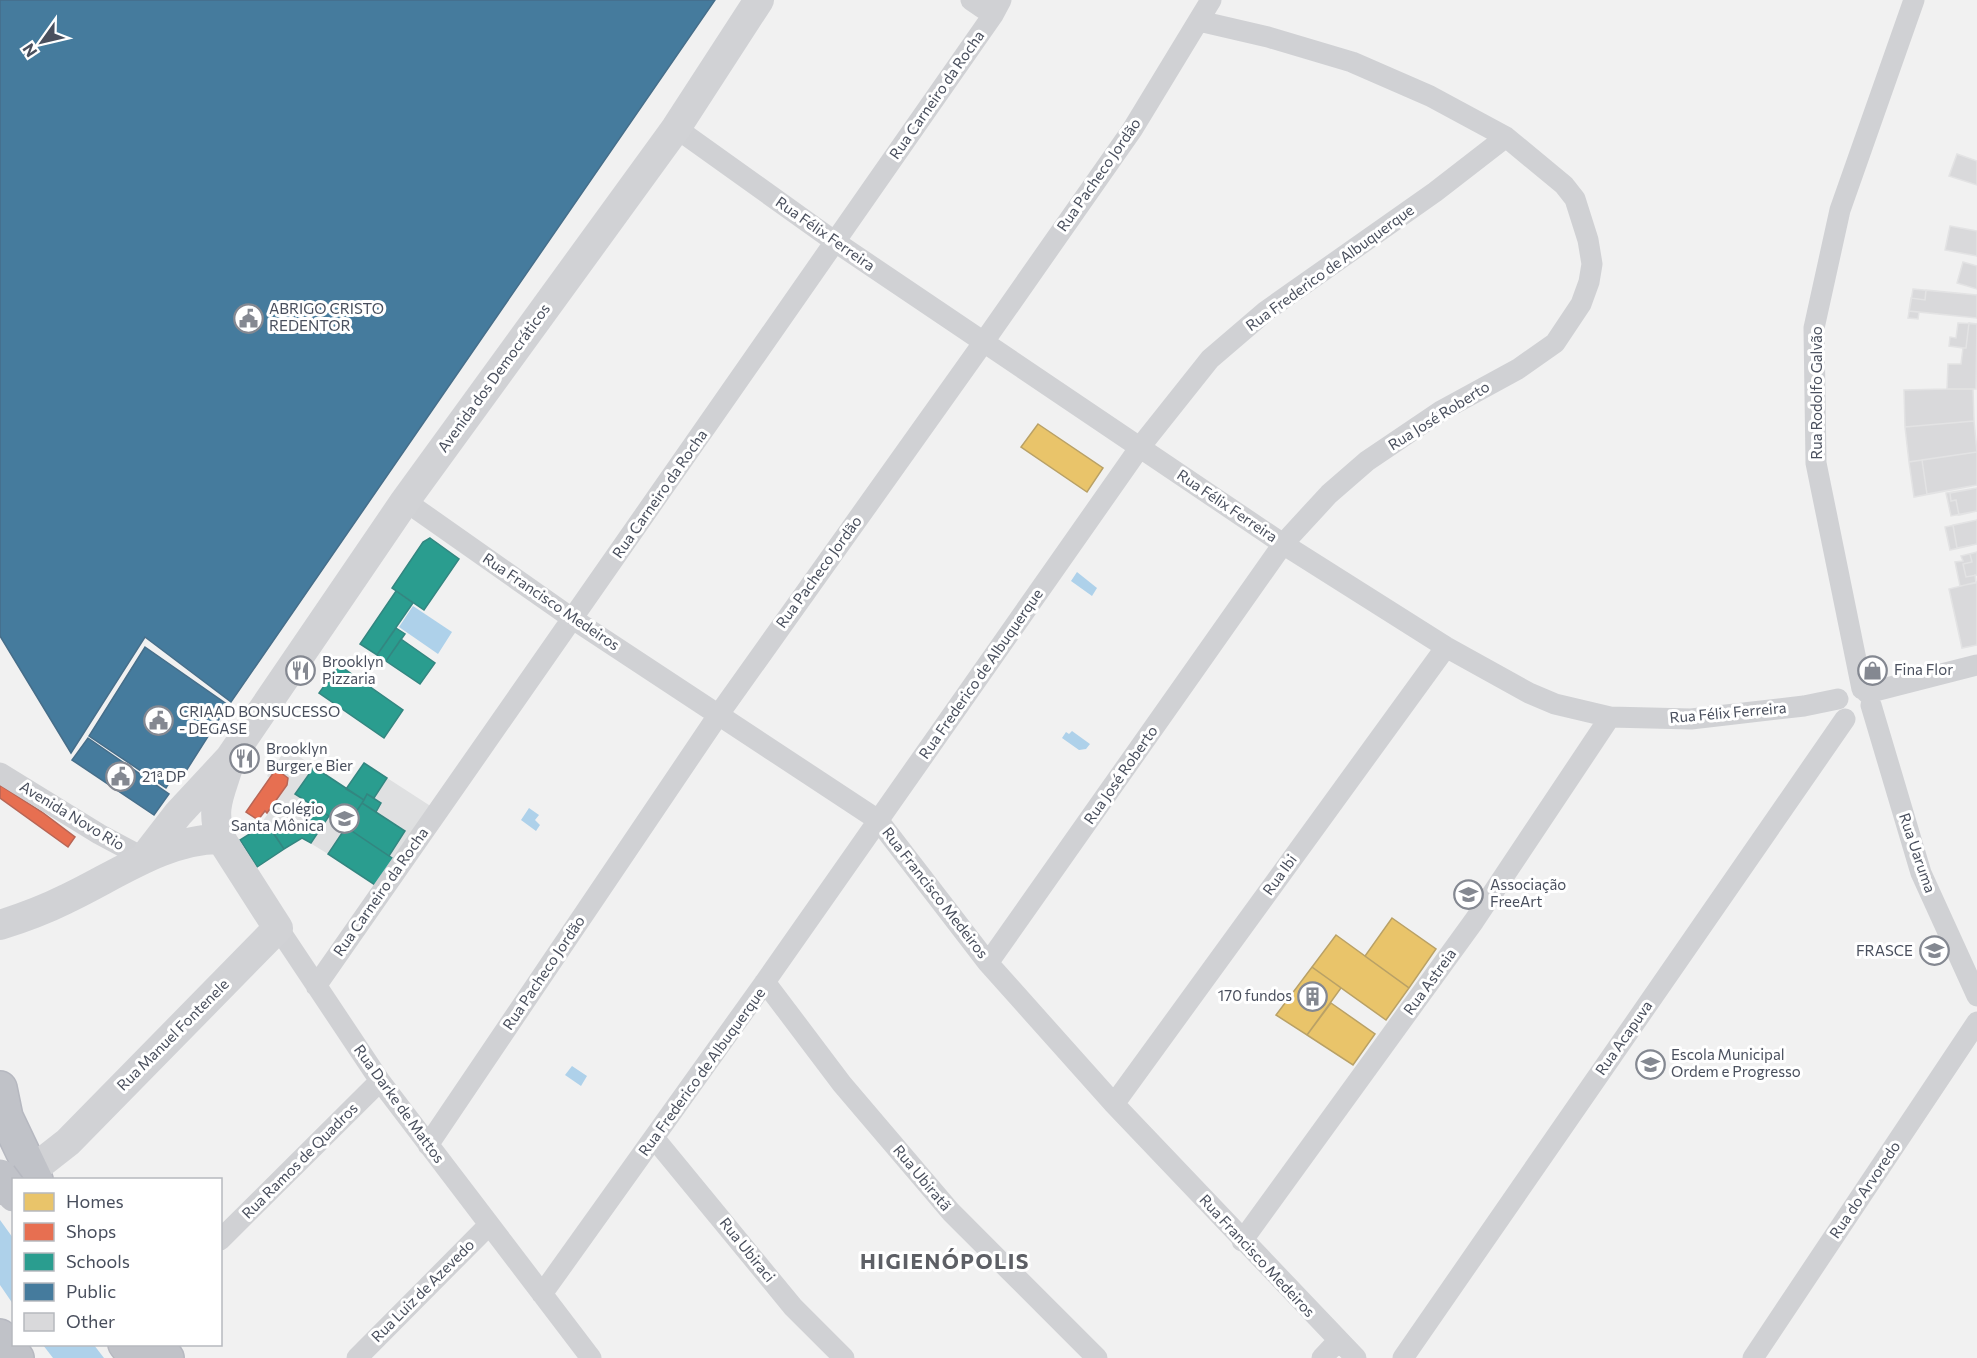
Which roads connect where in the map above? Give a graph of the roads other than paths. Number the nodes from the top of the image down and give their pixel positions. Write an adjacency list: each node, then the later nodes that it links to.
1 (759, 0): 7 (street, Avenida dos Democráticos)
2 (970, 0): 5 (street)
3 (1211, 0): 6 (street, Rua Pacheco Jordão)
4 (1914, 0): 17 (street, Rua Rodolfo Galvão)
5 (997, 7): 9 (street, Rua Carneiro da Rocha)
6 (1199, 21): 8 (street, Rua José Roberto); 10 (street, Rua Pacheco Jordão)
7 (675, 128): 9 (street, Rua Félix Ferreira); 12 (street, Avenida dos Democráticos)
8 (1506, 137): 11 (street, Rua Frederico de Albuquerque); 13 (street, Rua José Roberto)
9 (834, 242): 10 (street, Rua Félix Ferreira); 14 (street, Rua Carneiro da Rocha)
10 (983, 343): 11 (street, Rua Félix Ferreira); 19 (street, Rua Pacheco Jordão)
11 (1140, 447): 13 (street, Rua Félix Ferreira); 23 (street, Rua Frederico de Albuquerque)
12 (405, 501): 14 (street, Rua Francisco Medeiros); 21 (street, Avenida dos Democráticos)
13 (1283, 544): 15 (street, Rua Félix Ferreira); 28 (street, Rua José Roberto)
14 (573, 619): 19 (street, Rua Francisco Medeiros); 30 (street, Rua Carneiro da Rocha)
15 (1446, 646): 20 (street, Rua Félix Ferreira); 34 (street, Rua Ibi)
16 (1977, 665): 17 (street)
17 (1867, 696): 18 (street); 18 (street); 31 (street, Rua Uaruma)
18 (1842, 709): 20 (street, Rua Félix Ferreira); 55 (street, Rua Acapuva)
19 (718, 714): 23 (street, Rua Francisco Medeiros); 37 (street, Rua Pacheco Jordão)
20 (1611, 717): 42 (street, Rua Astreia)
21 (230, 758): 24 (street, Avenida dos Democráticos); 25 (street, Avenida dos Democráticos)
22 (0, 772): 25 (street, Avenida Novo Rio)
23 (878, 820): 28 (street, Rua Francisco Medeiros); 29 (street, Rua Frederico de Albuquerque)
24 (221, 839): 25 (street, Avenida dos Democráticos); 27 (street, Rua Darke de Mattos)
25 (144, 858): 26 (street, Avenida dos Democráticos)
26 (0, 925)
27 (278, 928): 30 (street, Rua Darke de Mattos); 39 (street, Rua Manuel Fontenele)
28 (988, 963): 34 (street, Rua Francisco Medeiros)
29 (765, 982): 36 (street, Rua Frederico de Albuquerque); 52 (street, Rua Ubiratã)
30 (316, 986): 33 (street, Rua Darke de Mattos)
31 (1977, 996)
32 (1977, 1022): 56 (street, Rua do Arvoredo)
33 (380, 1081): 37 (street, Rua Darke de Mattos); 41 (street, Rua Ramos de Quadros)
34 (1114, 1104): 42 (street, Rua Francisco Medeiros)
35 (1, 1112): 38 (highway)
36 (654, 1138): 43 (street, Rua Frederico de Albuquerque); 51 (street, Rua Ubiraci)
37 (428, 1145): 40 (street, Rua Darke de Mattos)
38 (19, 1178)
39 (24, 1178)
40 (489, 1225): 43 (street, Rua Darke de Mattos); 49 (street, Rua Luiz de Azevedo)
41 (222, 1238)
42 (1242, 1241): 45 (street, Rua Francisco Medeiros)
43 (542, 1294): 50 (street, Rua Darke de Mattos)
44 (0, 1336): 47 (highway)
45 (1338, 1341): 53 (street); 54 (street, Rua Francisco Medeiros)
46 (127, 1346): 48 (highway)
47 (17, 1358)
48 (136, 1358)
49 (357, 1358)
50 (591, 1358)
51 (844, 1358)
52 (1097, 1358)
53 (1322, 1358)
54 (1356, 1358)
55 (1403, 1358)
56 (1753, 1358)

